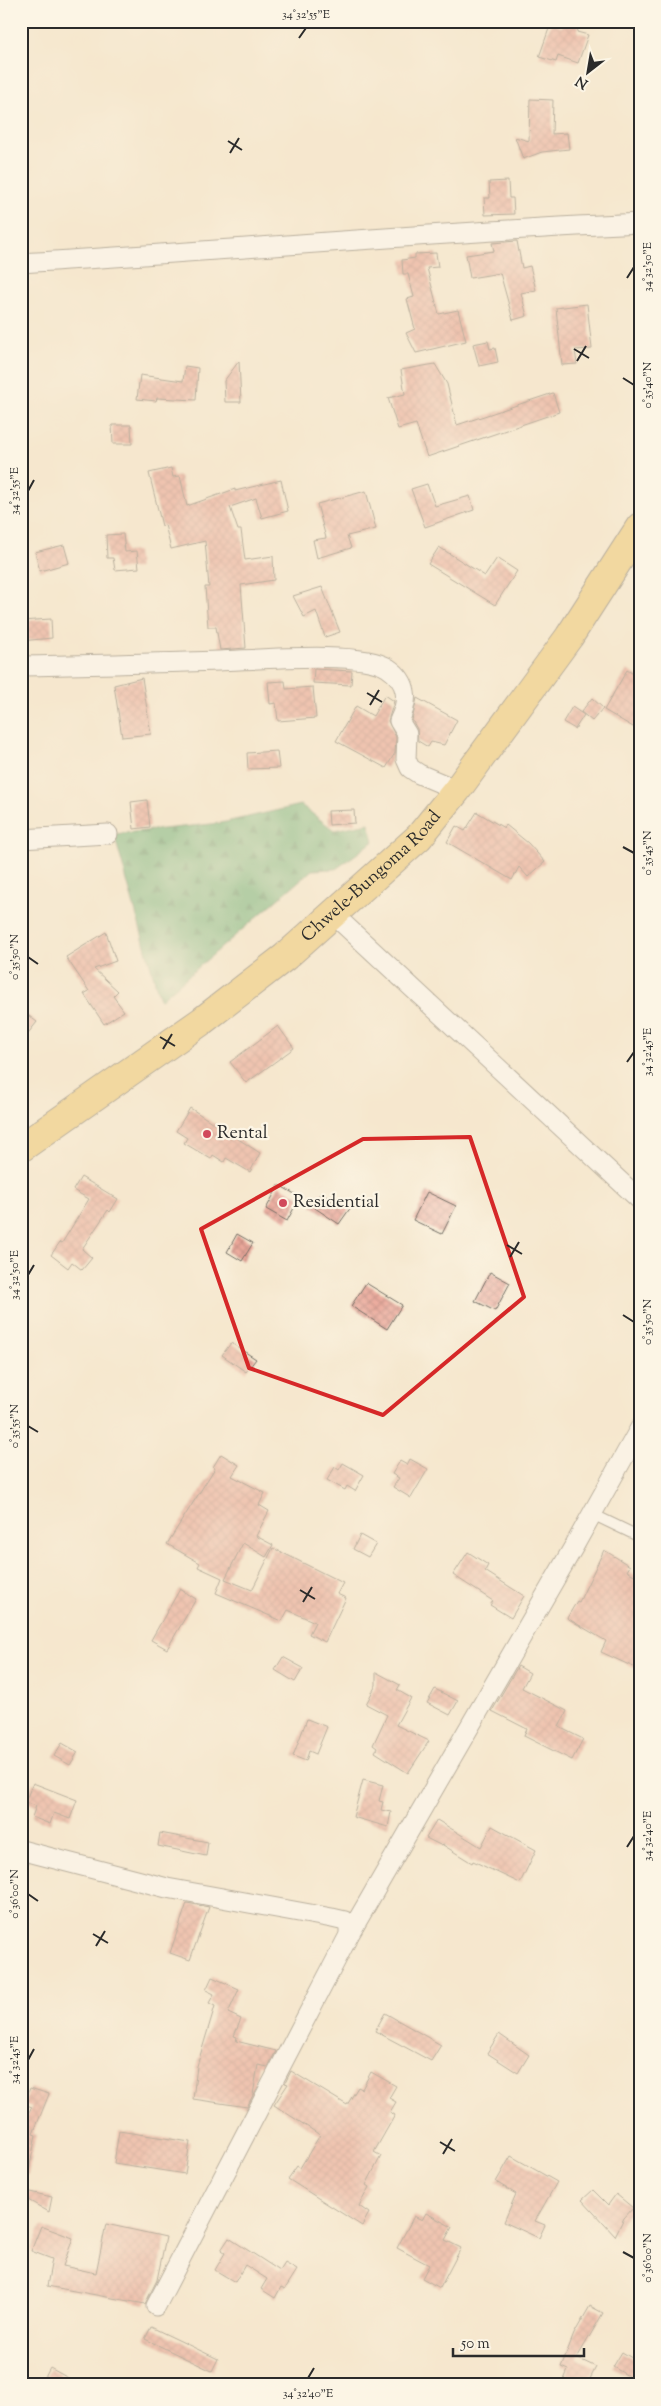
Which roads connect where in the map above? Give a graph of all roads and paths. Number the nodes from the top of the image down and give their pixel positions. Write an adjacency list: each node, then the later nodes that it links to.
1 (640, 223): 2 (street)
2 (21, 263)
3 (640, 527): 5 (main road, Chwele-Bungoma Road)
4 (21, 666): 5 (street)
5 (457, 790): 8 (main road, Chwele-Bungoma Road)
6 (108, 834): 7 (street)
7 (21, 839)
8 (334, 915): 9 (main road, Chwele-Bungoma Road); 10 (street)
9 (21, 1148)
10 (640, 1200)
11 (640, 1428): 12 (street)
12 (592, 1514): 13 (lane); 15 (street)
13 (640, 1537)
14 (21, 1850): 15 (street)
15 (349, 1936): 16 (street)
16 (156, 2306)

